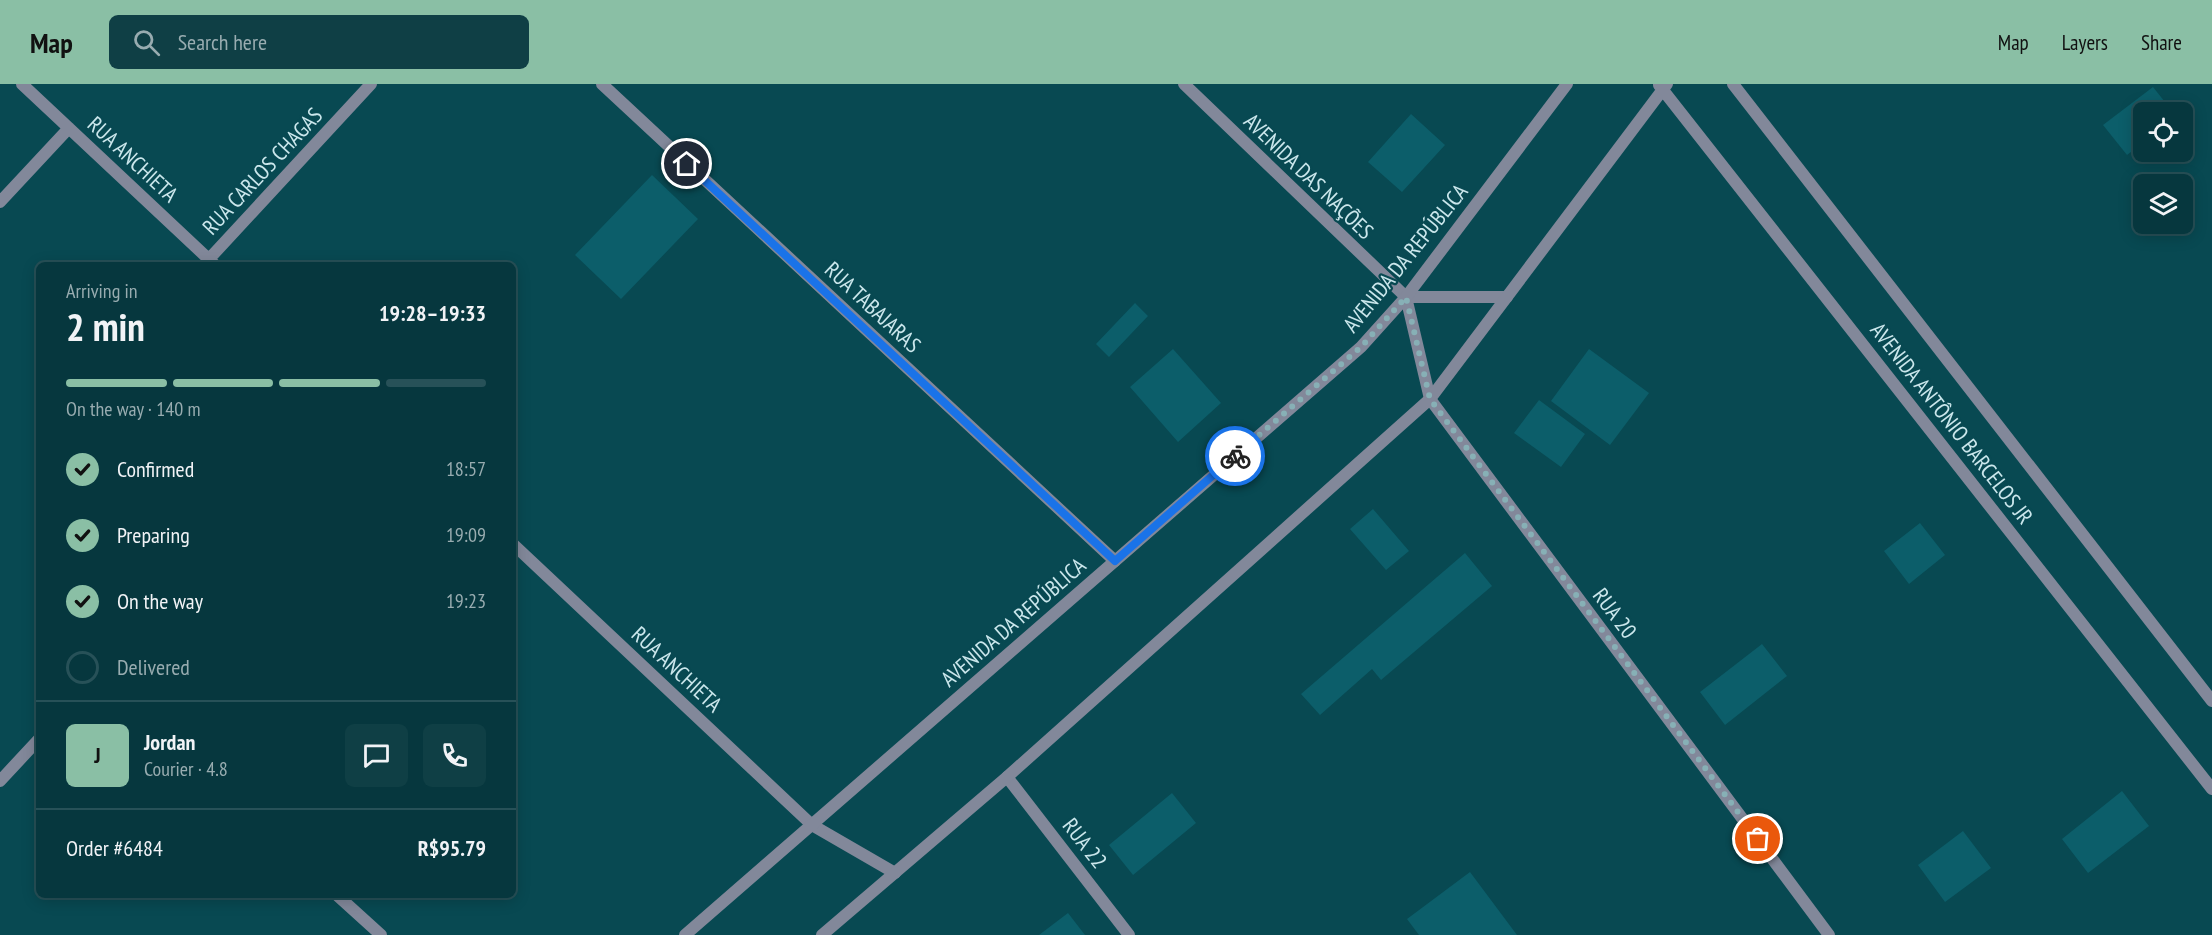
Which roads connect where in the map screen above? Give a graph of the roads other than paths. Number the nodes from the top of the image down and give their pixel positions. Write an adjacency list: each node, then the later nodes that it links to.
1 (22, 84): 8 (street, RUA ANCHIETA)
2 (371, 84): 10 (street, RUA CARLOS CHAGAS)
3 (602, 84): 15 (street, RUA TABAJARAS)
4 (1184, 84): 11 (street, AVENIDA DAS NAÇÕES)
5 (1567, 84): 11 (street, AVENIDA DA REPÚBLICA)
6 (1733, 84): 16 (street, AVENIDA ANTÔNIO BARCELOS JR)
7 (1663, 86): 12 (street); 20 (street, AVENIDA ANTÔNIO BARCELOS JR)
8 (69, 128): 9 (street); 10 (street, RUA ANCHIETA)
9 (0, 202)
10 (212, 262)
11 (1406, 297): 12 (street); 13 (street, RUA 20); 15 (street, AVENIDA DA REPÚBLICA)
12 (1507, 297): 13 (street)
13 (1430, 399): 18 (street); 28 (street, RUA 20)
14 (516, 547): 21 (street, RUA ANCHIETA)
15 (1115, 561): 21 (street, AVENIDA DA REPÚBLICA)
16 (2212, 701)
17 (36, 742): 19 (street)
18 (1008, 777): 22 (street); 27 (street, RUA 22)
19 (0, 781)
20 (2212, 789)
21 (812, 825): 22 (street, RUA ANCHIETA); 25 (street, AVENIDA DA REPÚBLICA)
22 (895, 873): 26 (street)
23 (340, 898): 24 (street)
24 (381, 935)
25 (685, 935)
26 (822, 935)
27 (1129, 935)
28 (1829, 935)

